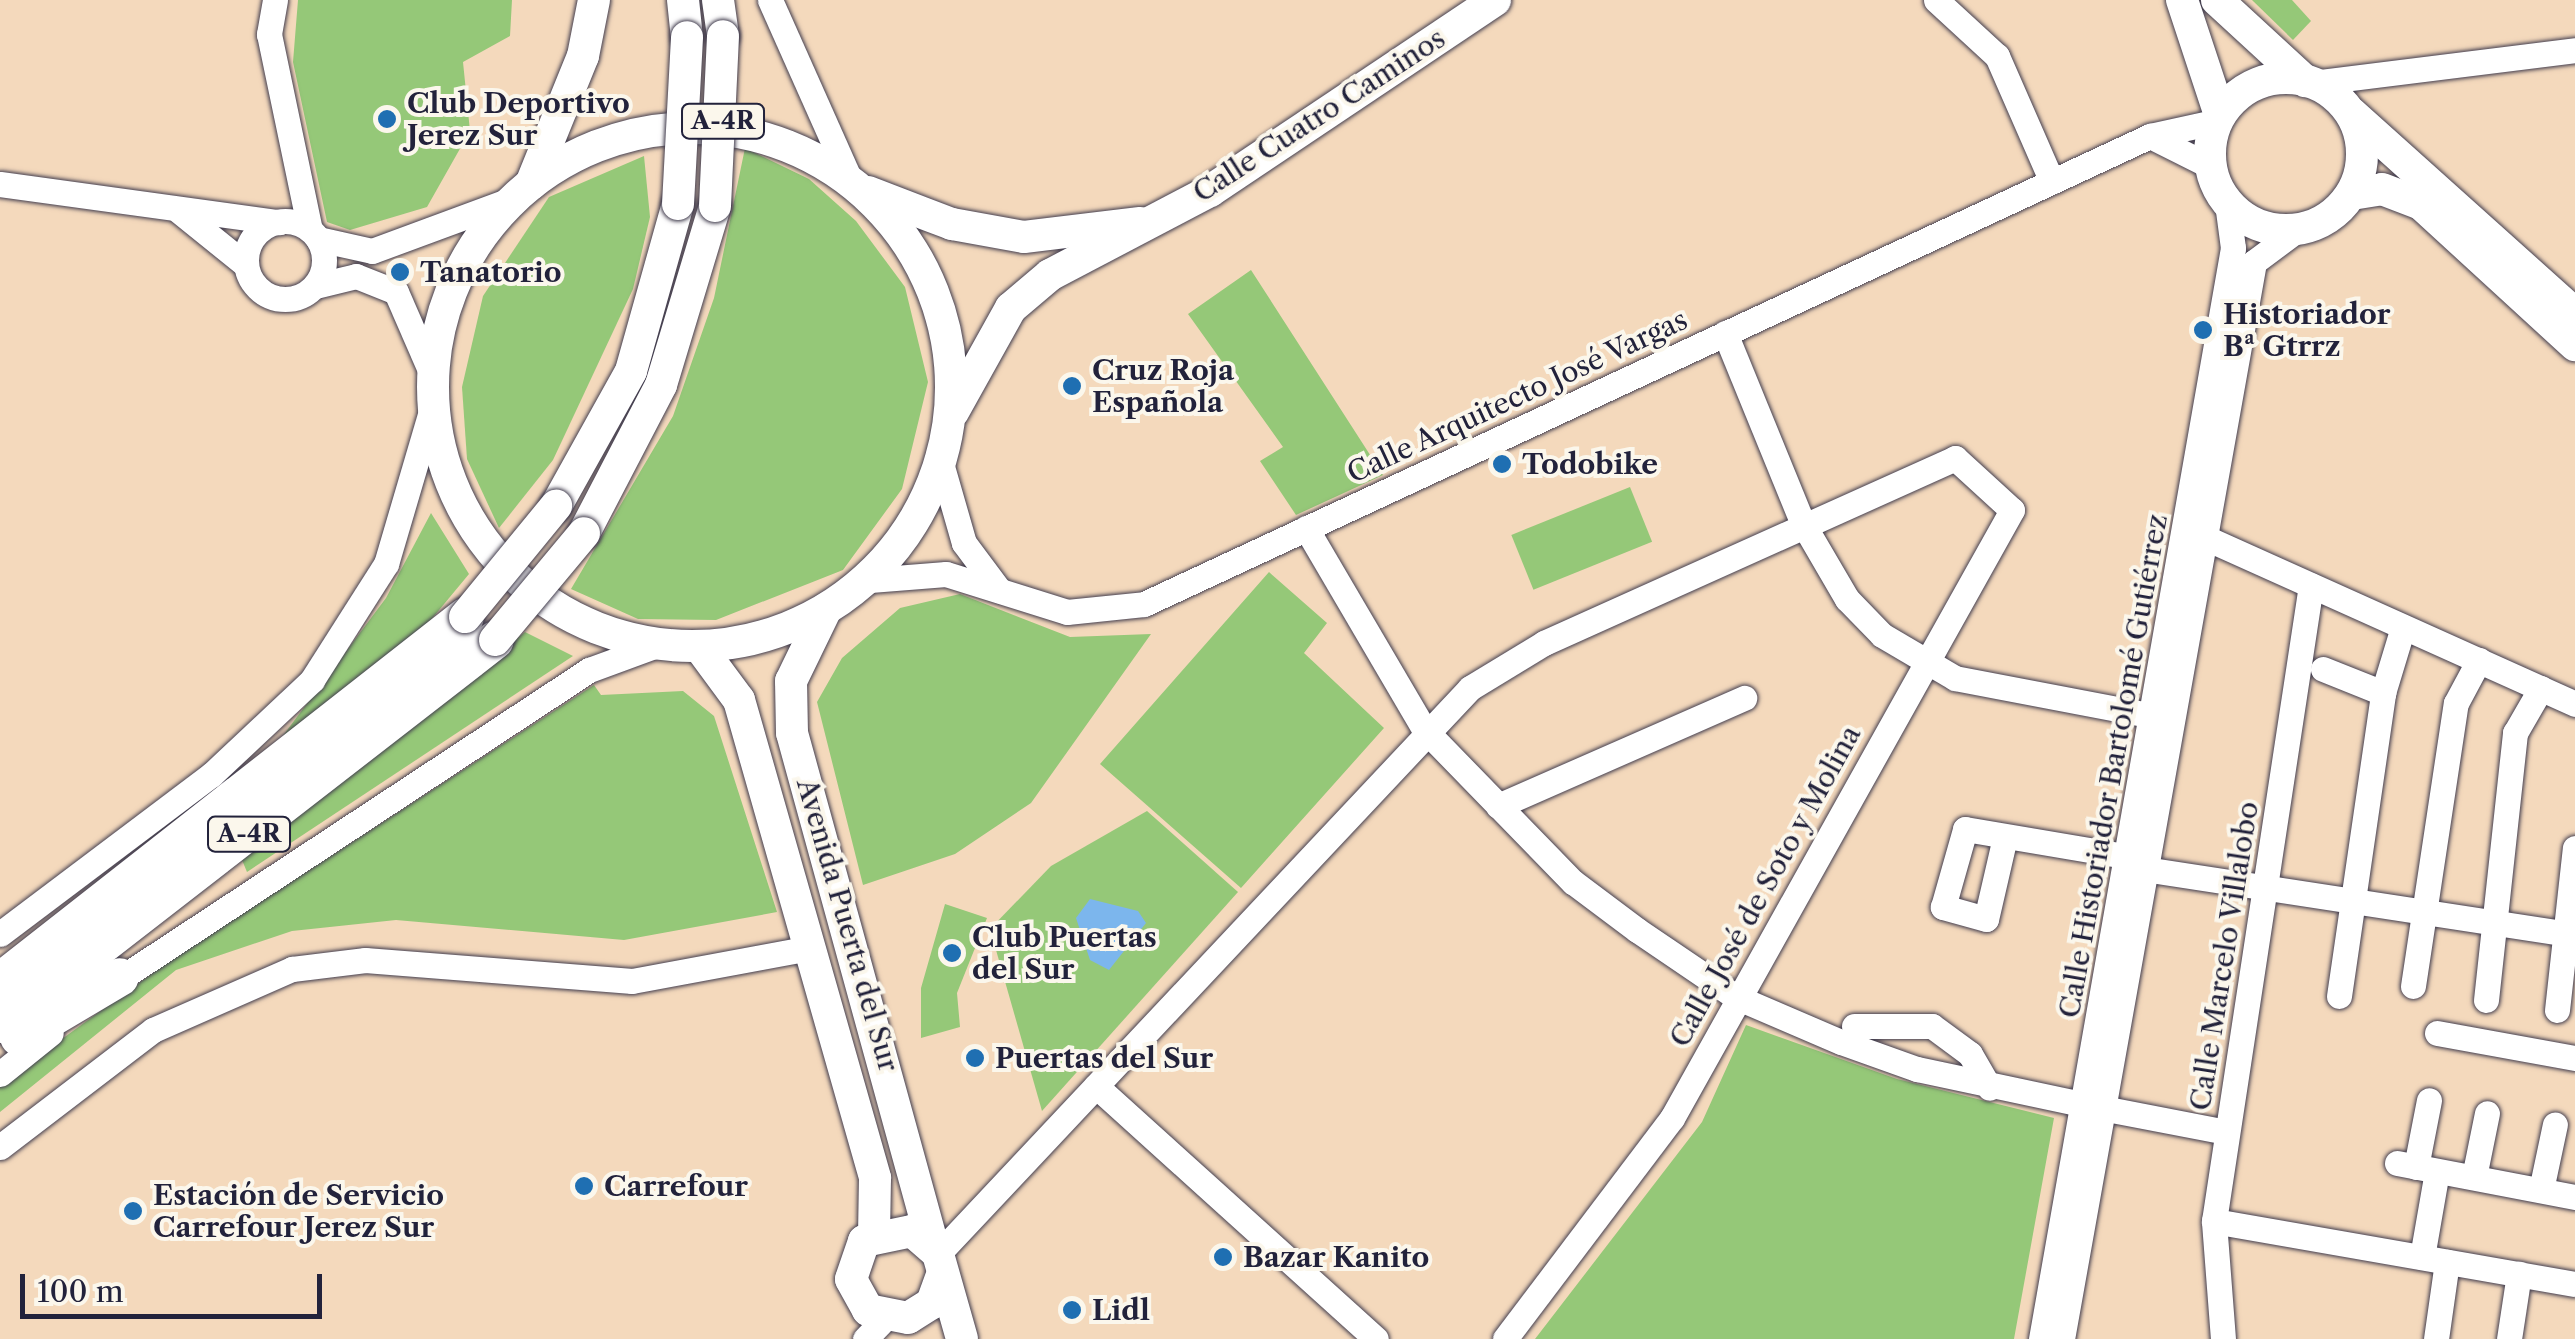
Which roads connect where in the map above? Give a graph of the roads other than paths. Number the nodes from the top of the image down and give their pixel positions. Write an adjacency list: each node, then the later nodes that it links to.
1 (275, 0): 25 (street)
2 (594, 0): 20 (main road)
3 (683, 0): 42 (main road, A-4R, bridge)
4 (718, 0): 44 (main road, A-4R, bridge)
5 (770, 0): 17 (street)
6 (1494, 0): 24 (main road, Calle Cuatro Caminos)
7 (1936, 0): 18 (street)
8 (2182, 0): 14 (main road)
9 (2217, 0): 12 (main road)
10 (2575, 50): 11 (street)
11 (2374, 69): 12 (street); 13 (street)
12 (2308, 82): 13 (main road); 14 (main road)
13 (2350, 112): 21 (main road); 29 (main road)
14 (2219, 118): 15 (street, Calle Arquitecto José Vargas); 16 (main road)
15 (2150, 136): 16 (street); 18 (street, Calle Arquitecto José Vargas)
16 (2210, 166): 22 (main road)
17 (857, 182): 20 (main road, Calle Cuatro Caminos); 24 (main road, Calle Cuatro Caminos); 33 (main road)
18 (2052, 182): 30 (street, Calle Arquitecto José Vargas)
19 (0, 184): 23 (street)
20 (523, 191): 25 (street); 32 (main road)
21 (2352, 194): 26 (main road); 31 (main road)
22 (2227, 203): 26 (main road); 54 (street, Calle Historiador Bartolomé Gutiérrez)
23 (175, 208): 25 (street); 27 (street)
24 (1140, 223): 33 (main road, Calle Cuatro Caminos)
25 (299, 228): 27 (street); 28 (street)
26 (2296, 230): 37 (street, Calle Historiador Bartolomé Gutiérrez)
27 (246, 264): 28 (street)
28 (315, 286): 32 (street)
29 (2575, 314)
30 (1725, 333): 35 (street); 36 (street, Calle Arquitecto José Vargas)
31 (2575, 345)
32 (433, 391): 45 (main road); 64 (street)
33 (950, 418): 34 (main road)
34 (941, 463): 38 (main road); 40 (street)
35 (1802, 522): 48 (street); 48 (street, Calle José de Soto y Molina); 55 (street)
36 (1306, 528): 40 (street, Calle Arquitecto José Vargas); 55 (street)
37 (2206, 538): 39 (street); 54 (street, Calle Historiador Bartolomé Gutiérrez)
38 (870, 580): 40 (street, Calle Arquitecto José Vargas); 41 (main road)
39 (2311, 584): 43 (street); 60 (street, Calle Marcelo Villalobo)
40 (1000, 590)
41 (826, 610): 46 (main road); 94 (main road, Avenida Puerta del Sur)
42 (464, 617): 68 (highway, A-4R)
43 (2404, 628): 47 (street); 51 (street)
44 (495, 640): 74 (highway, A-4R)
45 (660, 644): 46 (main road); 67 (street)
46 (699, 646): 66 (main road, Avenida Puerta del Sur)
47 (2479, 660): 50 (street); 62 (street)
48 (1924, 667): 54 (street); 71 (street, Calle José de Soto y Molina)
49 (2323, 669): 51 (street)
50 (2540, 688): 53 (street); 63 (street)
51 (2383, 693): 61 (street)
52 (1744, 698): 56 (street)
53 (2575, 704)
54 (2163, 718): 59 (street, Calle Historiador Bartolomé Gutiérrez)
55 (1424, 729): 56 (street); 80 (street)
56 (1498, 806): 71 (street)
57 (2005, 837): 59 (street)
58 (2575, 848): 65 (street)
59 (2141, 864): 60 (street); 83 (street, Calle Historiador Bartolomé Gutiérrez)
60 (2264, 889): 61 (street); 86 (street, Calle Marcelo Villalobo)
61 (2352, 903): 62 (street); 70 (street)
62 (2424, 914): 63 (street); 69 (street)
63 (2493, 924): 65 (street); 72 (street)
64 (0, 934)
65 (2570, 934): 73 (street)
66 (810, 948): 87 (street); 93 (main road, Avenida Puerta del Sur)
67 (120, 978): 77 (highway); 79 (street)
68 (0, 982)
69 (2413, 986)
70 (2339, 996)
71 (1736, 997): 81 (street); 101 (street, Calle José de Soto y Molina)
72 (2486, 1000)
73 (2557, 1010)
74 (0, 1024)
75 (1854, 1026): 81 (street)
76 (2437, 1033): 78 (street)
77 (0, 1050)
78 (2575, 1058)
79 (0, 1074)
80 (1096, 1086): 94 (street); 100 (street)
81 (1990, 1088): 83 (street)
82 (2429, 1100): 88 (street)
83 (2097, 1107): 86 (street); 102 (street, Calle Historiador Bartolomé Gutiérrez); 103 (street, Calle Historiador Bartolomé Gutiérrez)
84 (2487, 1113): 89 (street)
85 (2556, 1124): 90 (street)
86 (2226, 1132): 92 (street, Calle Marcelo Villalobo)
87 (0, 1148)
88 (2416, 1167): 89 (street); 95 (street)
89 (2474, 1178): 90 (street)
90 (2541, 1190): 91 (street)
91 (2575, 1196)
92 (2214, 1221): 95 (street); 104 (street, Calle Marcelo Villalobo)
93 (874, 1234): 94 (main road); 98 (main road, Avenida Puerta del Sur)
94 (938, 1258): 98 (main road, Avenida Puerta del Sur); 99 (main road, Avenida Puerta del Sur)
95 (2435, 1259): 96 (street); 105 (street)
96 (2519, 1274): 97 (street); 106 (street)
97 (2575, 1284)
98 (895, 1328)
99 (962, 1339)
100 (1376, 1339)
101 (1506, 1339)
102 (2041, 1339)
103 (2062, 1339)
104 (2223, 1339)
105 (2436, 1339)
106 (2509, 1339)

